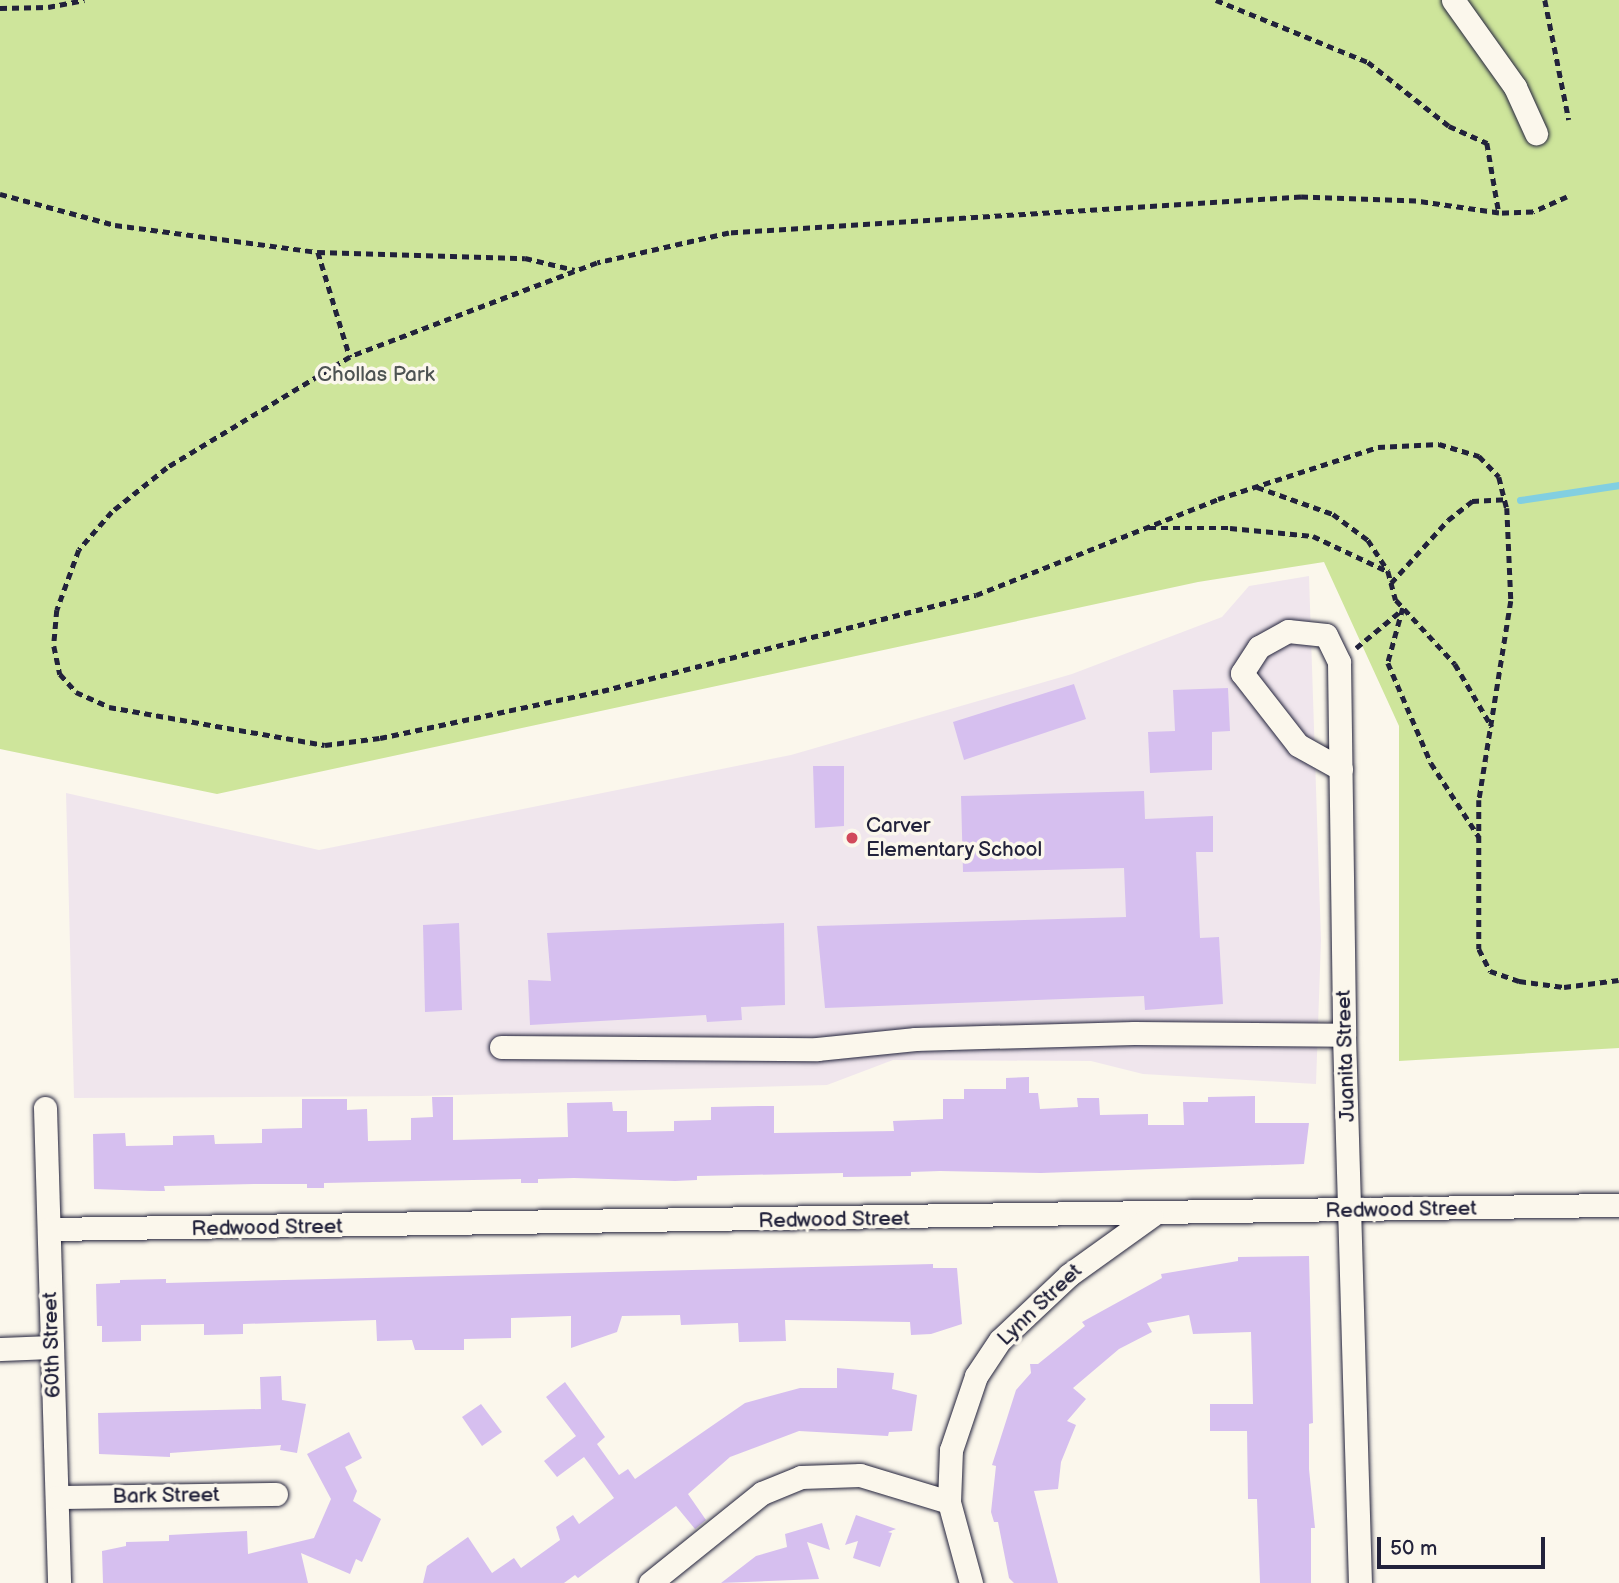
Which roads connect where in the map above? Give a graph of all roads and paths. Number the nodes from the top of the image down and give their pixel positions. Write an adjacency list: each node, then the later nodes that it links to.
1 (84, 0): 5 (path)
2 (1216, 0): 10 (path)
3 (1453, 0): 7 (street)
4 (1545, 0): 6 (path)
5 (0, 8)
6 (1569, 120)
7 (1536, 133)
8 (0, 194): 11 (path)
9 (1567, 197): 10 (path)
10 (1499, 213): 12 (path)
11 (318, 252): 12 (path); 13 (path)
12 (576, 270): 13 (path)
13 (350, 357): 16 (path)
14 (1256, 487): 15 (path); 16 (path); 17 (path)
15 (1504, 499): 18 (path); 21 (path)
16 (1144, 528): 17 (path)
17 (1388, 571): 18 (path)
18 (1391, 583): 19 (path)
19 (1403, 608): 20 (path); 21 (path); 23 (path)
20 (1339, 662): 22 (street, Juanita Street); 22 (street)
21 (1492, 727): 23 (path)
22 (1340, 769): 25 (street, Juanita Street)
23 (1480, 838): 24 (path)
24 (1619, 980)
25 (1344, 1035): 26 (street); 29 (street, Juanita Street)
26 (501, 1047)
27 (45, 1108): 31 (street, 60th Street)
28 (1619, 1205): 29 (street, Redwood Street)
29 (1351, 1212): 30 (street, Redwood Street); 40 (street, Juanita Street)
30 (1151, 1216): 31 (street, Redwood Street); 36 (street, Lynn Street)
31 (48, 1229): 32 (street, 60th Street)
32 (52, 1347): 33 (street); 35 (street, 60th Street)
33 (0, 1349)
34 (276, 1494): 35 (street, Bark Street)
35 (57, 1497): 37 (street, 60th Street)
36 (949, 1502): 38 (street); 39 (street, Lynn Street)
37 (59, 1583)
38 (650, 1583)
39 (971, 1583)
40 (1360, 1583)

